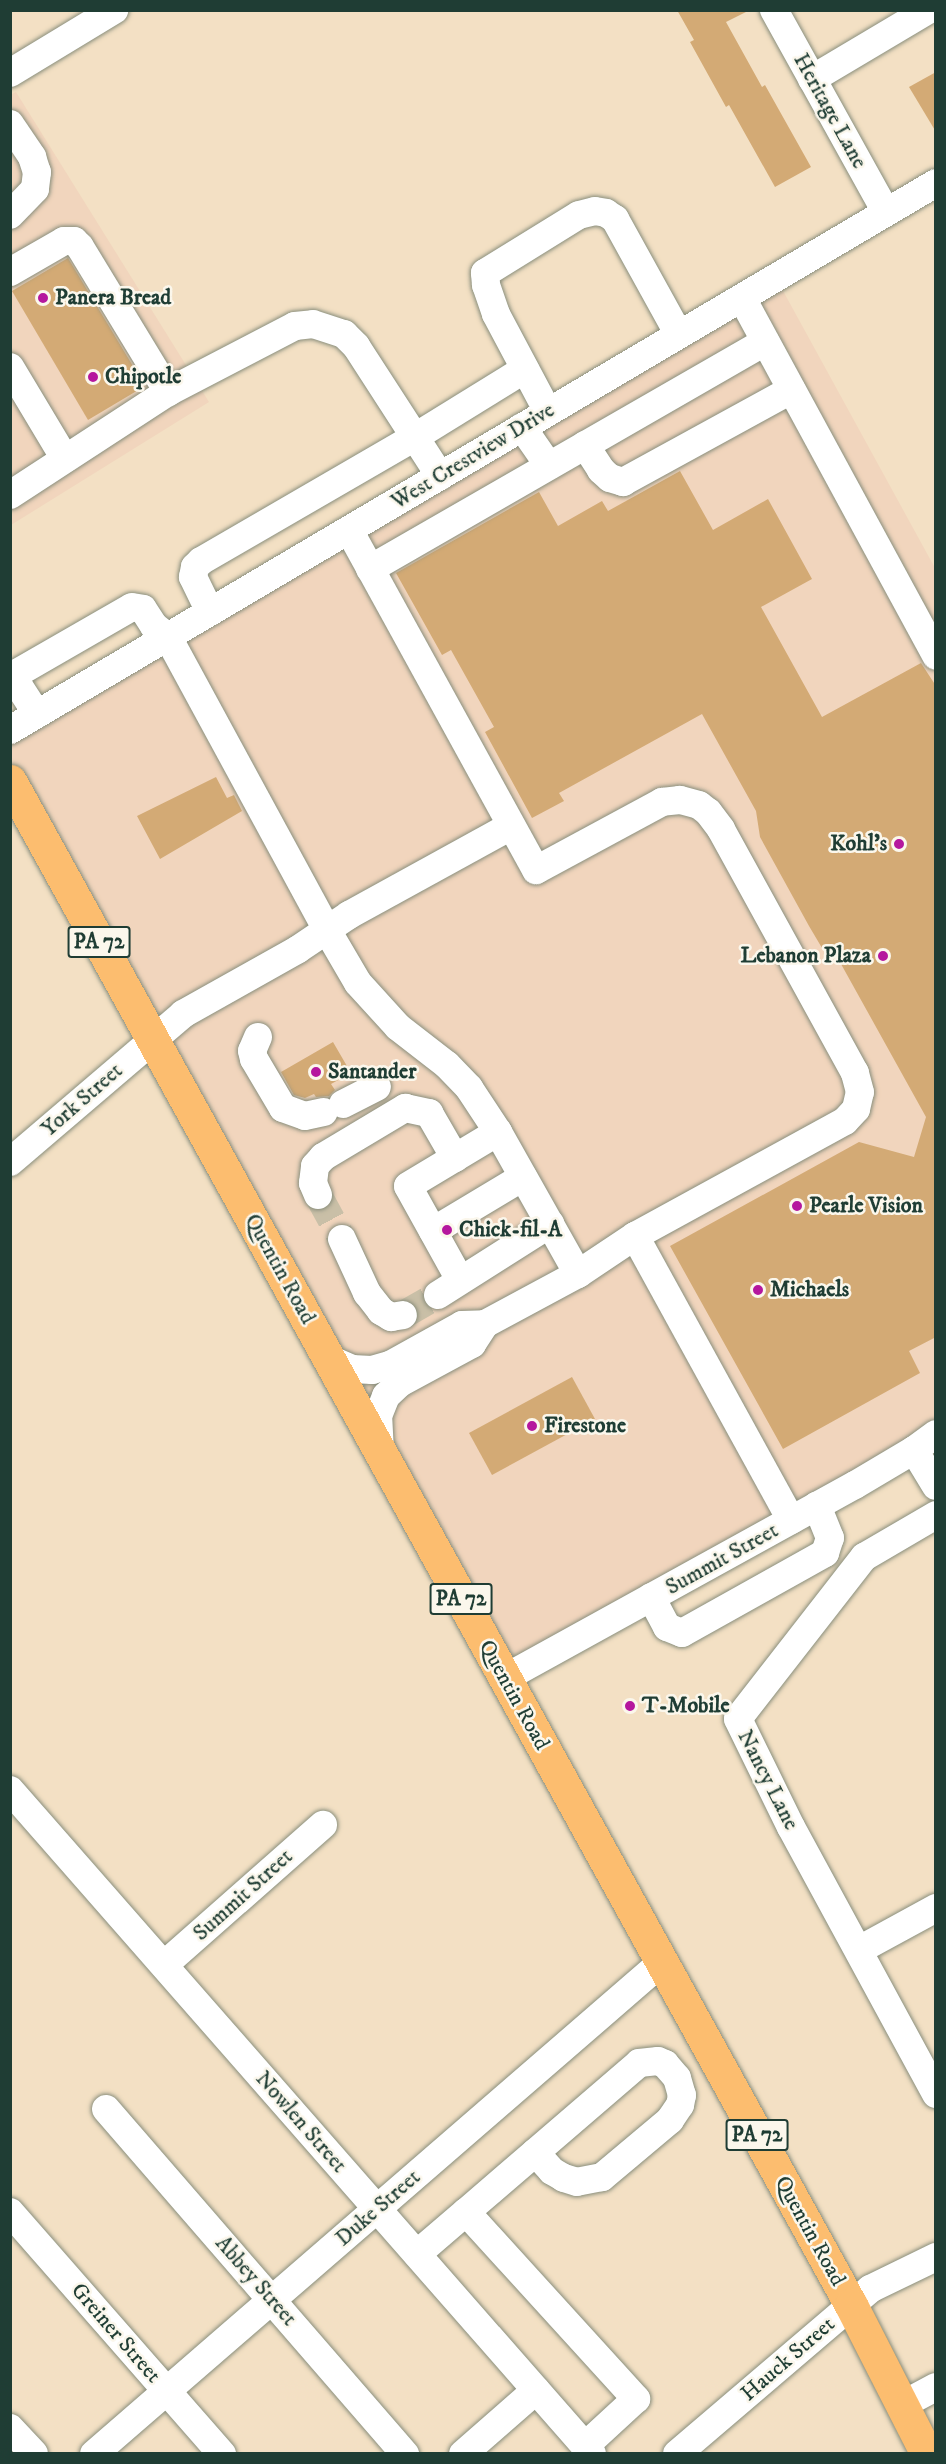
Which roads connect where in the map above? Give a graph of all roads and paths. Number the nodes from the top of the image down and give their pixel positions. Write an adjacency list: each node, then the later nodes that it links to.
1 (114, 10): 4 (street)
2 (774, 10): 5 (street, Heritage Lane)
3 (928, 10): 5 (street)
4 (10, 73)
5 (812, 79): 8 (street, Heritage Lane)
6 (10, 124): 9 (street)
7 (936, 183): 8 (street, West Crestview Drive)
8 (886, 212): 11 (street, West Crestview Drive)
9 (11, 214)
10 (10, 272): 17 (street)
11 (741, 298): 12 (street, West Crestview Drive); 13 (street)
12 (679, 335): 15 (street); 18 (street, West Crestview Drive)
13 (765, 342): 16 (street); 21 (street)
14 (10, 367): 22 (street)
15 (525, 369): 18 (street); 20 (street)
16 (791, 390): 21 (street); 30 (street)
17 (168, 392): 20 (street); 22 (street)
18 (548, 412): 19 (street, West Crestview Drive)
19 (522, 428): 23 (street); 24 (street, West Crestview Drive)
20 (415, 437): 24 (street); 28 (street)
21 (585, 445): 23 (street)
22 (65, 459): 25 (street)
23 (549, 466): 27 (street)
24 (440, 476): 26 (street, West Crestview Drive)
25 (14, 484)
26 (348, 530): 27 (street); 28 (street, West Crestview Drive)
27 (370, 569): 34 (street)
28 (210, 612): 29 (street, West Crestview Drive)
29 (168, 637): 31 (street, West Crestview Drive); 31 (street); 35 (street)
30 (936, 656)
31 (37, 714): 32 (street, West Crestview Drive)
32 (10, 730)
33 (10, 781): 37 (highway, Quentin Road / PA 72)
34 (511, 826): 35 (street, York Street); 46 (street)
35 (327, 930): 37 (street, York Street); 39 (street)
36 (258, 1037): 38 (street)
37 (153, 1039): 41 (street, York Street); 51 (highway, Quentin Road / PA 72)
38 (377, 1087)
39 (498, 1132): 40 (street); 42 (street)
40 (455, 1158): 43 (street); 45 (street)
41 (10, 1162)
42 (523, 1177): 44 (street); 45 (street)
43 (318, 1195)
44 (550, 1224): 45 (street); 48 (street)
45 (433, 1231)
46 (635, 1236): 48 (street); 57 (street)
47 (342, 1239): 49 (street)
48 (578, 1274): 50 (street)
49 (404, 1315)
50 (485, 1324): 51 (street); 53 (street)
51 (329, 1359): 53 (highway, Quentin Road / PA 72)
52 (925, 1442): 54 (street); 55 (street, Summit Street)
53 (380, 1452): 59 (highway, Quentin Road / PA 72)
54 (936, 1486)
55 (817, 1506): 57 (street, Summit Street); 58 (street)
56 (936, 1515): 63 (street, Nancy Lane)
57 (791, 1521): 58 (street, Summit Street)
58 (651, 1598): 59 (street, Summit Street)
59 (505, 1678): 64 (highway, Quentin Road / PA 72)
60 (10, 1790): 65 (street, Nowlen Street)
61 (322, 1825): 65 (street, Summit Street)
62 (936, 1908): 63 (street)
63 (859, 1950): 66 (street, Nancy Lane)
64 (662, 1962): 69 (street, Duke Street); 75 (highway, Quentin Road / PA 72)
65 (164, 1965): 69 (street, Nowlen Street)
66 (936, 2094)
67 (106, 2109): 74 (street, Abbey Street)
68 (535, 2152): 68 (street); 71 (street)
69 (377, 2208): 72 (street, Nowlen Street); 74 (street, Duke Street)
70 (10, 2212): 78 (street, Greiner Street)
71 (466, 2212): 72 (street); 81 (street)
72 (417, 2254): 77 (street, Nowlen Street)
73 (936, 2257): 75 (street, Hauck Street)
74 (272, 2300): 78 (street, Duke Street); 85 (street, Abbey Street)
75 (851, 2305): 79 (highway, Quentin Road / PA 72); 87 (street, Hauck Street)
76 (936, 2387): 79 (street)
77 (536, 2390): 81 (street, Nowlen Street); 86 (street)
78 (167, 2391): 83 (street, Duke Street); 84 (street, Greiner Street)
79 (902, 2405): 88 (highway, Quentin Road / PA 72)
80 (10, 2428): 82 (street)
81 (588, 2450)
82 (34, 2454)
83 (94, 2454)
84 (222, 2454)
85 (405, 2454)
86 (462, 2454)
87 (677, 2454)
88 (927, 2454)

